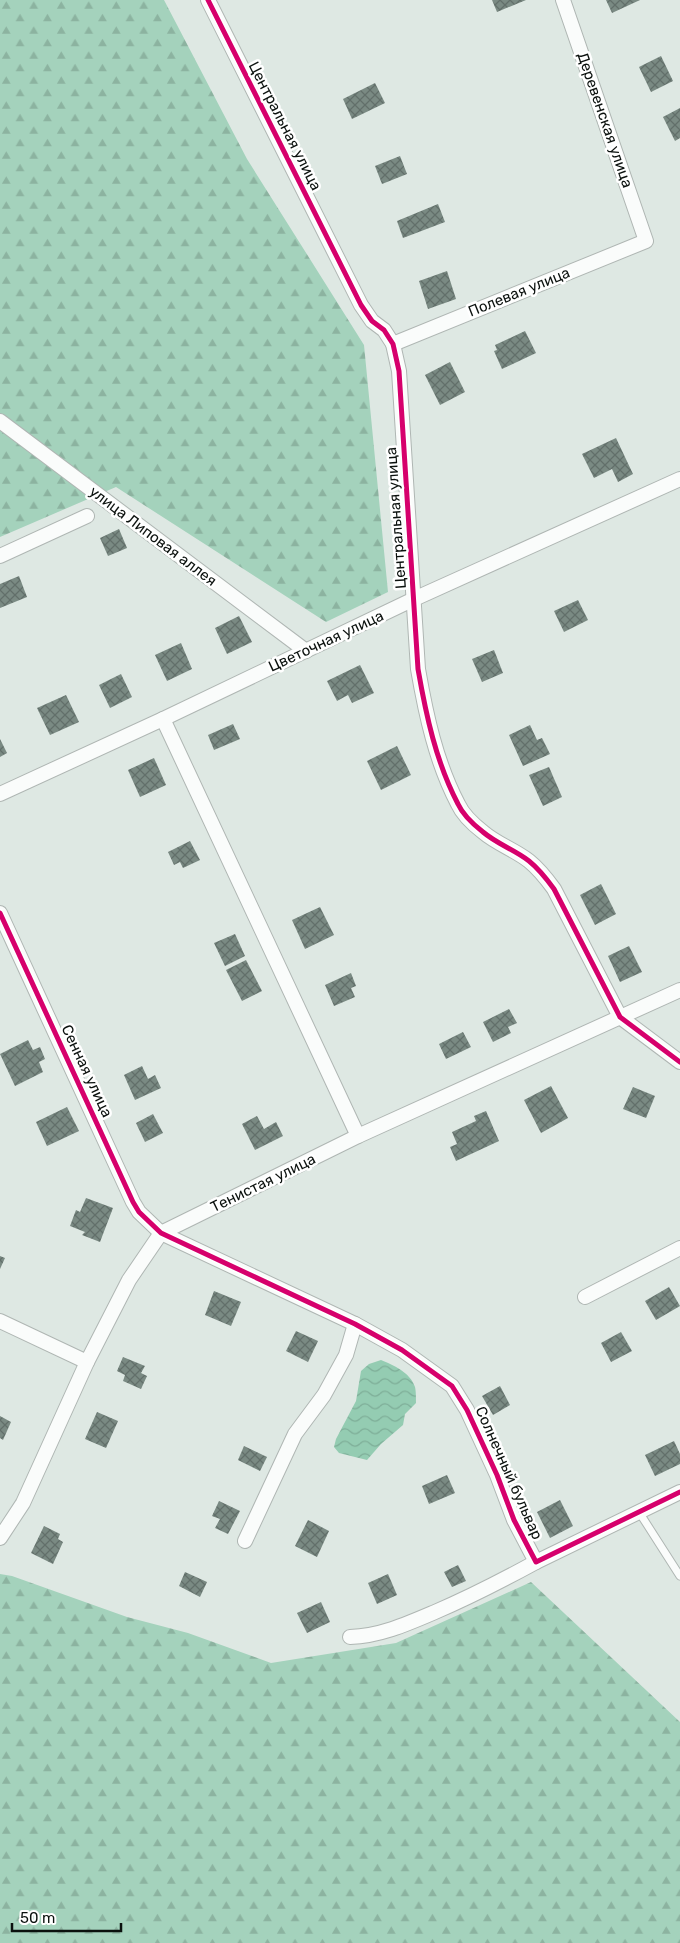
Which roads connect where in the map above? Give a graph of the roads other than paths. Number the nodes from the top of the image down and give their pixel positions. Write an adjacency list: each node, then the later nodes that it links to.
1 (208, 0): 4 (street, Центральная улица)
2 (563, 0): 3 (street, Деревенская улица)
3 (646, 241): 4 (street, Полевая улица)
4 (392, 344): 9 (street, Центральная улица)
5 (0, 421): 10 (street, улица Липовая аллея)
6 (680, 479): 9 (street, Цветочная улица)
7 (87, 516): 8 (street)
8 (0, 556)
9 (414, 599): 10 (street, Цветочная улица); 15 (street, Центральная улица)
10 (306, 651): 11 (street, Цветочная улица)
11 (163, 719): 12 (street, Цветочная улица); 17 (street)
12 (0, 794)
13 (0, 913): 18 (street, Сенная улица)
14 (680, 990): 15 (street, Тенистая улица)
15 (620, 1017): 16 (street); 17 (street, Тенистая улица)
16 (680, 1062)
17 (358, 1136): 18 (street, Тенистая улица)
18 (161, 1233): 22 (street, Солнечный бульвар); 23 (street, Тенистая улица)
19 (680, 1248): 20 (street)
20 (586, 1298)
21 (0, 1321): 23 (street)
22 (355, 1324): 27 (street); 28 (street, Солнечный бульвар)
23 (88, 1362): 26 (street, Тенистая улица)
24 (680, 1492): 25 (street, Солнечный бульвар)
25 (639, 1512): 28 (street, Солнечный бульвар); 29 (lane)
26 (0, 1538)
27 (245, 1541)
28 (536, 1562): 30 (street)
29 (680, 1576)
30 (350, 1637)

